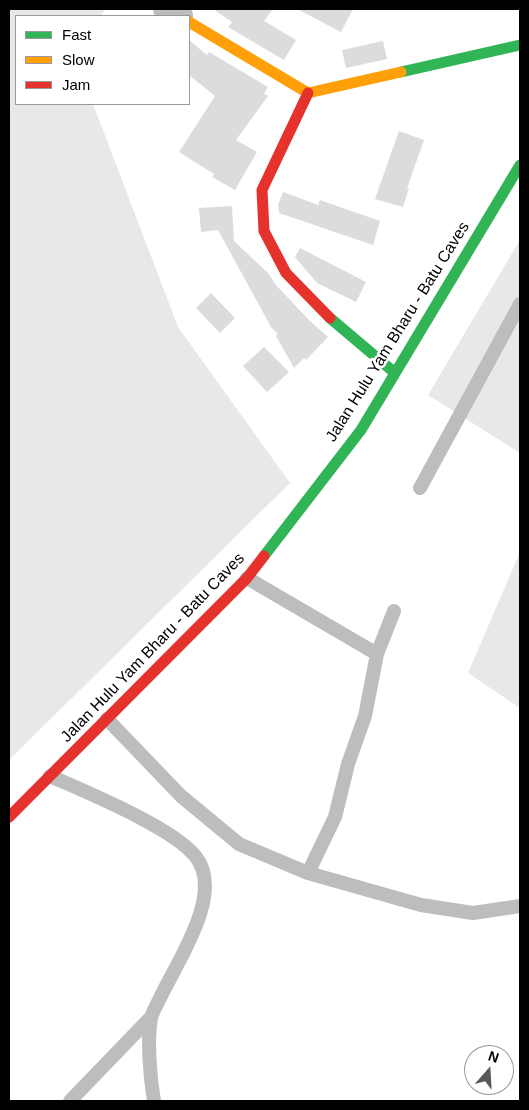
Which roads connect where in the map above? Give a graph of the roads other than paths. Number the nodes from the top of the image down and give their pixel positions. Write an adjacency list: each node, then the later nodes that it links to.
1 (190, 23): 3 (main road)
2 (520, 45): 3 (main road)
3 (308, 94): 6 (main road)
4 (520, 165): 6 (main road, Jalan Hulu Yam Bharu - Batu Caves)
5 (520, 304): 7 (lane)
6 (395, 373): 8 (main road, Jalan Hulu Yam Bharu - Batu Caves)
7 (420, 488)
8 (247, 578): 10 (lane); 11 (main road, Jalan Hulu Yam Bharu - Batu Caves)
9 (394, 611): 10 (lane)
10 (377, 654): 14 (lane)
11 (107, 719): 12 (main road, Jalan Hulu Yam Bharu - Batu Caves); 14 (lane)
12 (50, 776): 13 (main road, Jalan Hulu Yam Bharu - Batu Caves); 16 (lane)
13 (9, 817)
14 (308, 873): 15 (lane)
15 (520, 906)
16 (151, 1017): 17 (lane); 18 (lane)
17 (70, 1101)
18 (154, 1101)

